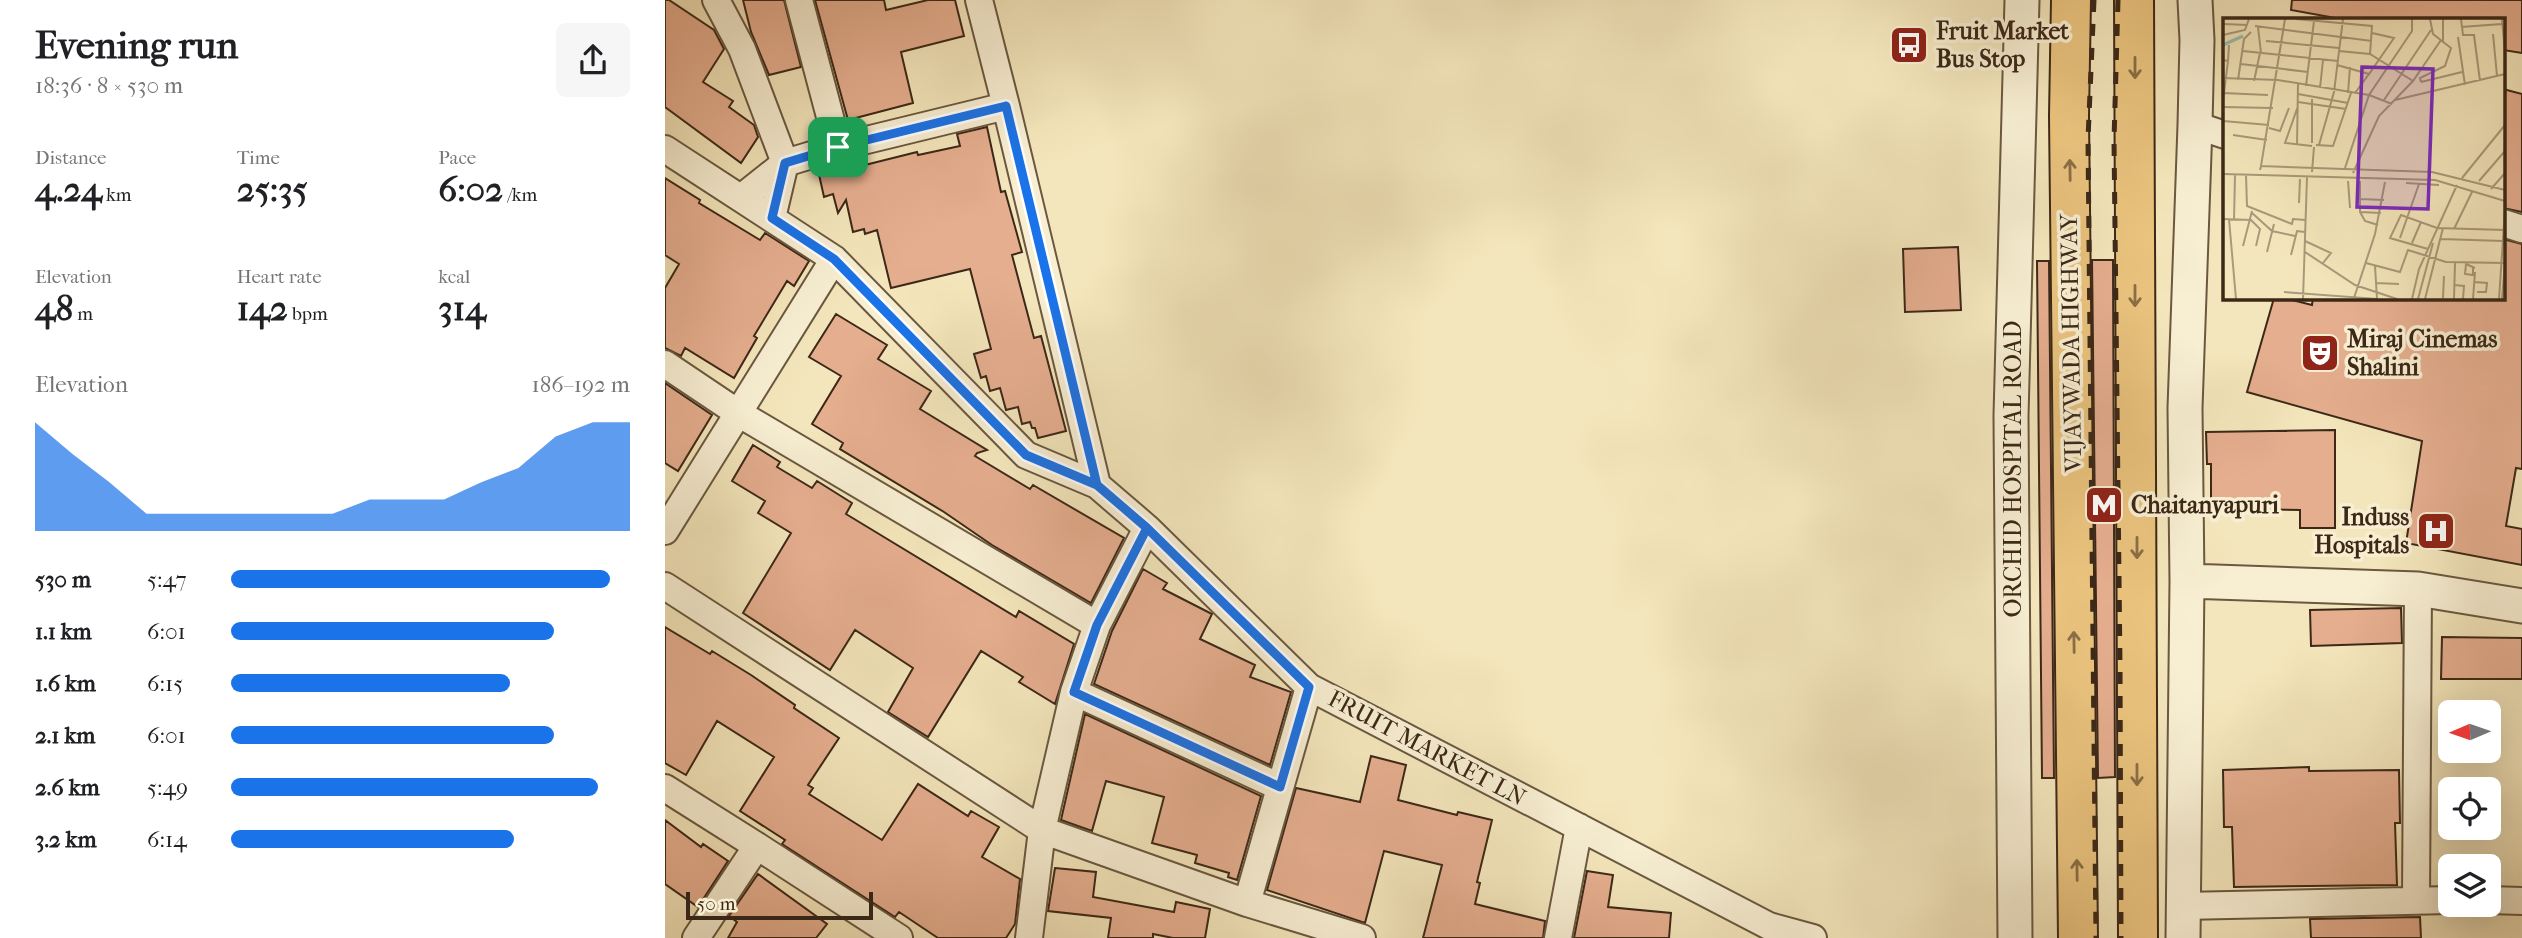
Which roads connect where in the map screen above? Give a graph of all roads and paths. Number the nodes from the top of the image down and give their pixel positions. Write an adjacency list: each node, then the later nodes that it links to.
1 (716, 0): 12 (street)
2 (799, 0): 10 (street)
3 (979, 0): 8 (street)
4 (2022, 0): 47 (street, ORCHID HOSPITAL ROAD)
5 (2071, 0): 48 (highway, VIJAYWADA HIGHWAY, one-way to 5)
6 (2134, 0): 49 (highway, one-way to 49)
7 (2195, 0): 9 (street)
8 (1006, 106): 10 (street); 20 (street)
9 (2210, 130): 23 (street)
10 (838, 147): 12 (street)
11 (665, 149): 13 (street, FRUIT MARKET LN)
12 (785, 163): 13 (street); 14 (street)
13 (741, 198): 14 (street, FRUIT MARKET LN)
14 (772, 218): 17 (street, FRUIT MARKET LN)
15 (2505, 224): 16 (street)
16 (2522, 229)
17 (834, 259): 19 (street); 20 (street, FRUIT MARKET LN)
18 (665, 364): 19 (street)
19 (738, 413): 22 (street); 27 (street)
20 (1097, 485): 21 (street, FRUIT MARKET LN)
21 (1147, 528): 27 (street); 28 (street, FRUIT MARKET LN)
22 (665, 531)
23 (2187, 581): 25 (street); 40 (street)
24 (665, 586): 33 (street)
25 (2418, 589): 26 (street); 35 (street)
26 (2522, 606)
27 (1097, 625): 29 (street)
28 (1309, 687): 30 (street); 32 (street, FRUIT MARKET LN)
29 (1074, 692): 30 (street); 33 (street)
30 (1280, 787): 39 (street)
31 (665, 788): 34 (street)
32 (1579, 827): 45 (street); 46 (street, FRUIT MARKET LN)
33 (1042, 830): 39 (street); 43 (street)
34 (757, 846): 41 (street); 42 (street)
35 (2416, 899): 36 (street); 40 (street)
36 (2438, 900)
37 (2501, 900): 38 (street)
38 (2522, 901)
39 (1247, 903): 44 (street)
40 (2183, 922)
41 (697, 938)
42 (899, 938)
43 (1029, 938)
44 (1362, 938)
45 (1558, 938)
46 (1814, 938)
47 (2015, 938)
48 (2078, 938)
49 (2138, 938)

